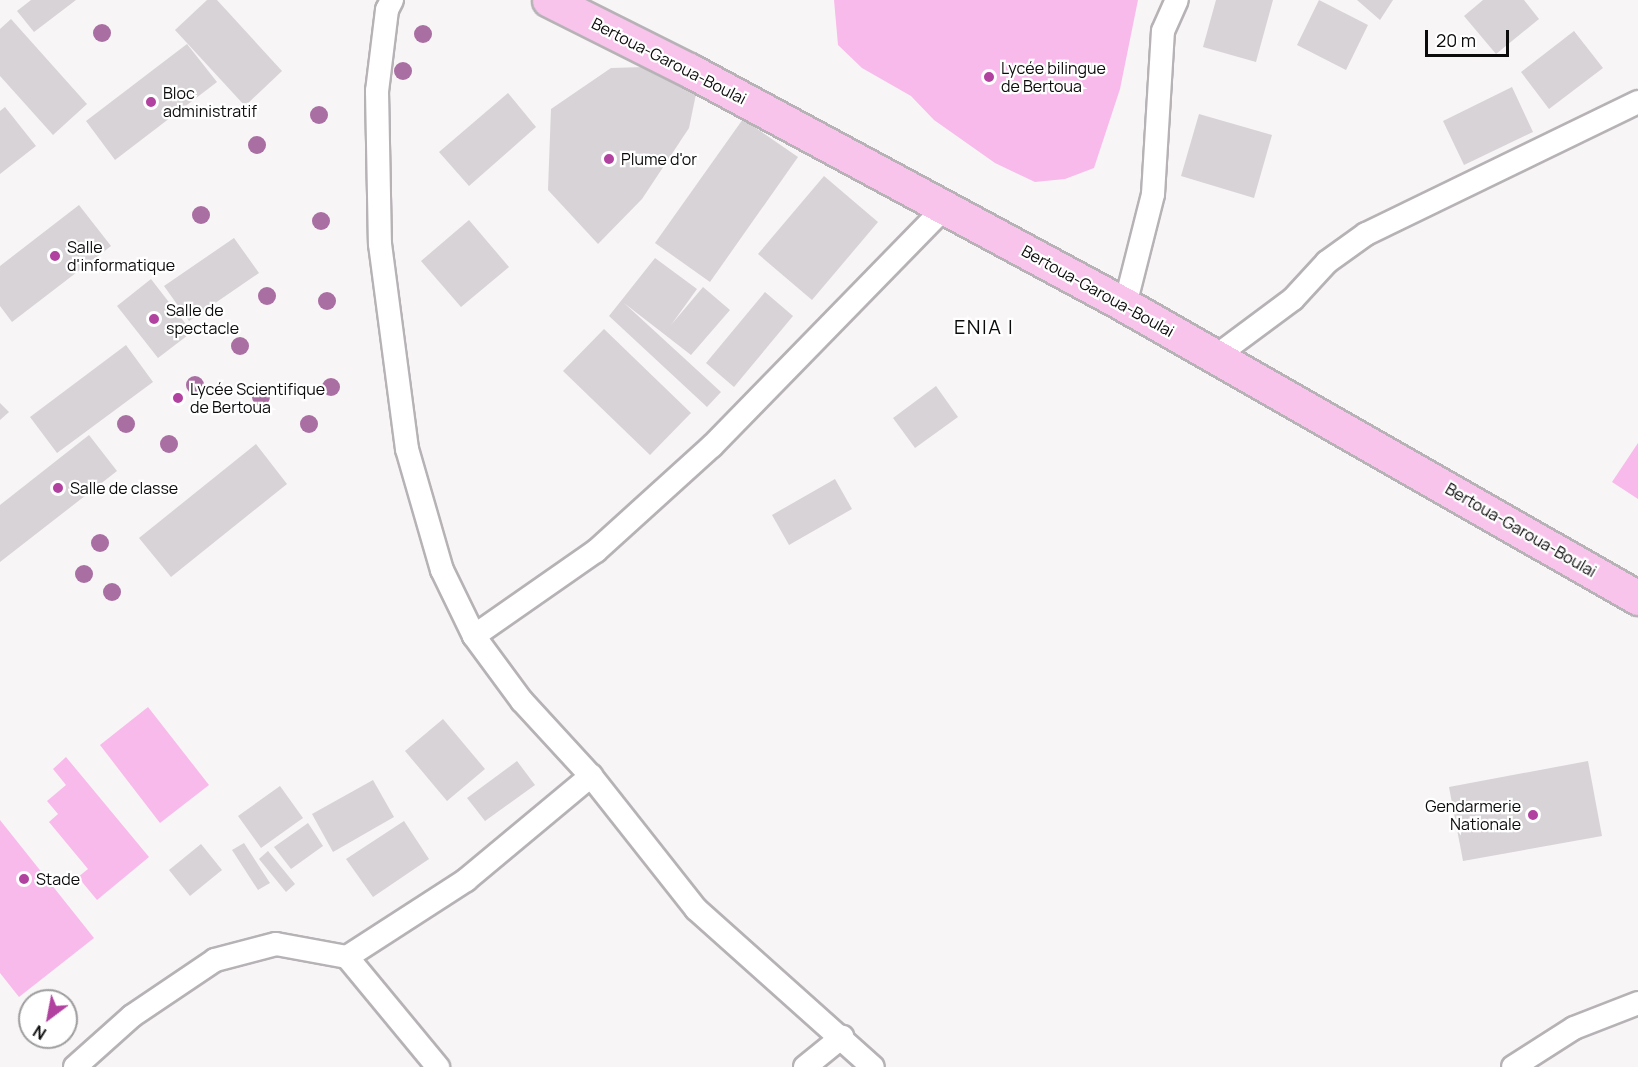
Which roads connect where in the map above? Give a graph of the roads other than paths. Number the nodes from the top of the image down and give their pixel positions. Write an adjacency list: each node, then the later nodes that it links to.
1 (392, 0): 9 (street)
2 (549, 0): 5 (highway, Bertoua-Garoua-Boulai)
3 (1176, 0): 6 (street)
4 (1638, 102): 7 (street)
5 (945, 207): 6 (highway, Bertoua-Garoua-Boulai); 9 (street)
6 (1125, 305): 7 (highway, Bertoua-Garoua-Boulai)
7 (1215, 357): 8 (highway, Bertoua-Garoua-Boulai)
8 (1638, 598)
9 (474, 636): 10 (street)
10 (591, 776): 11 (street); 13 (street)
11 (347, 957): 14 (street); 15 (street)
12 (1638, 1003): 18 (street)
13 (842, 1037): 16 (street); 17 (street)
14 (75, 1067)
15 (438, 1067)
16 (805, 1067)
17 (873, 1067)
18 (1514, 1067)

